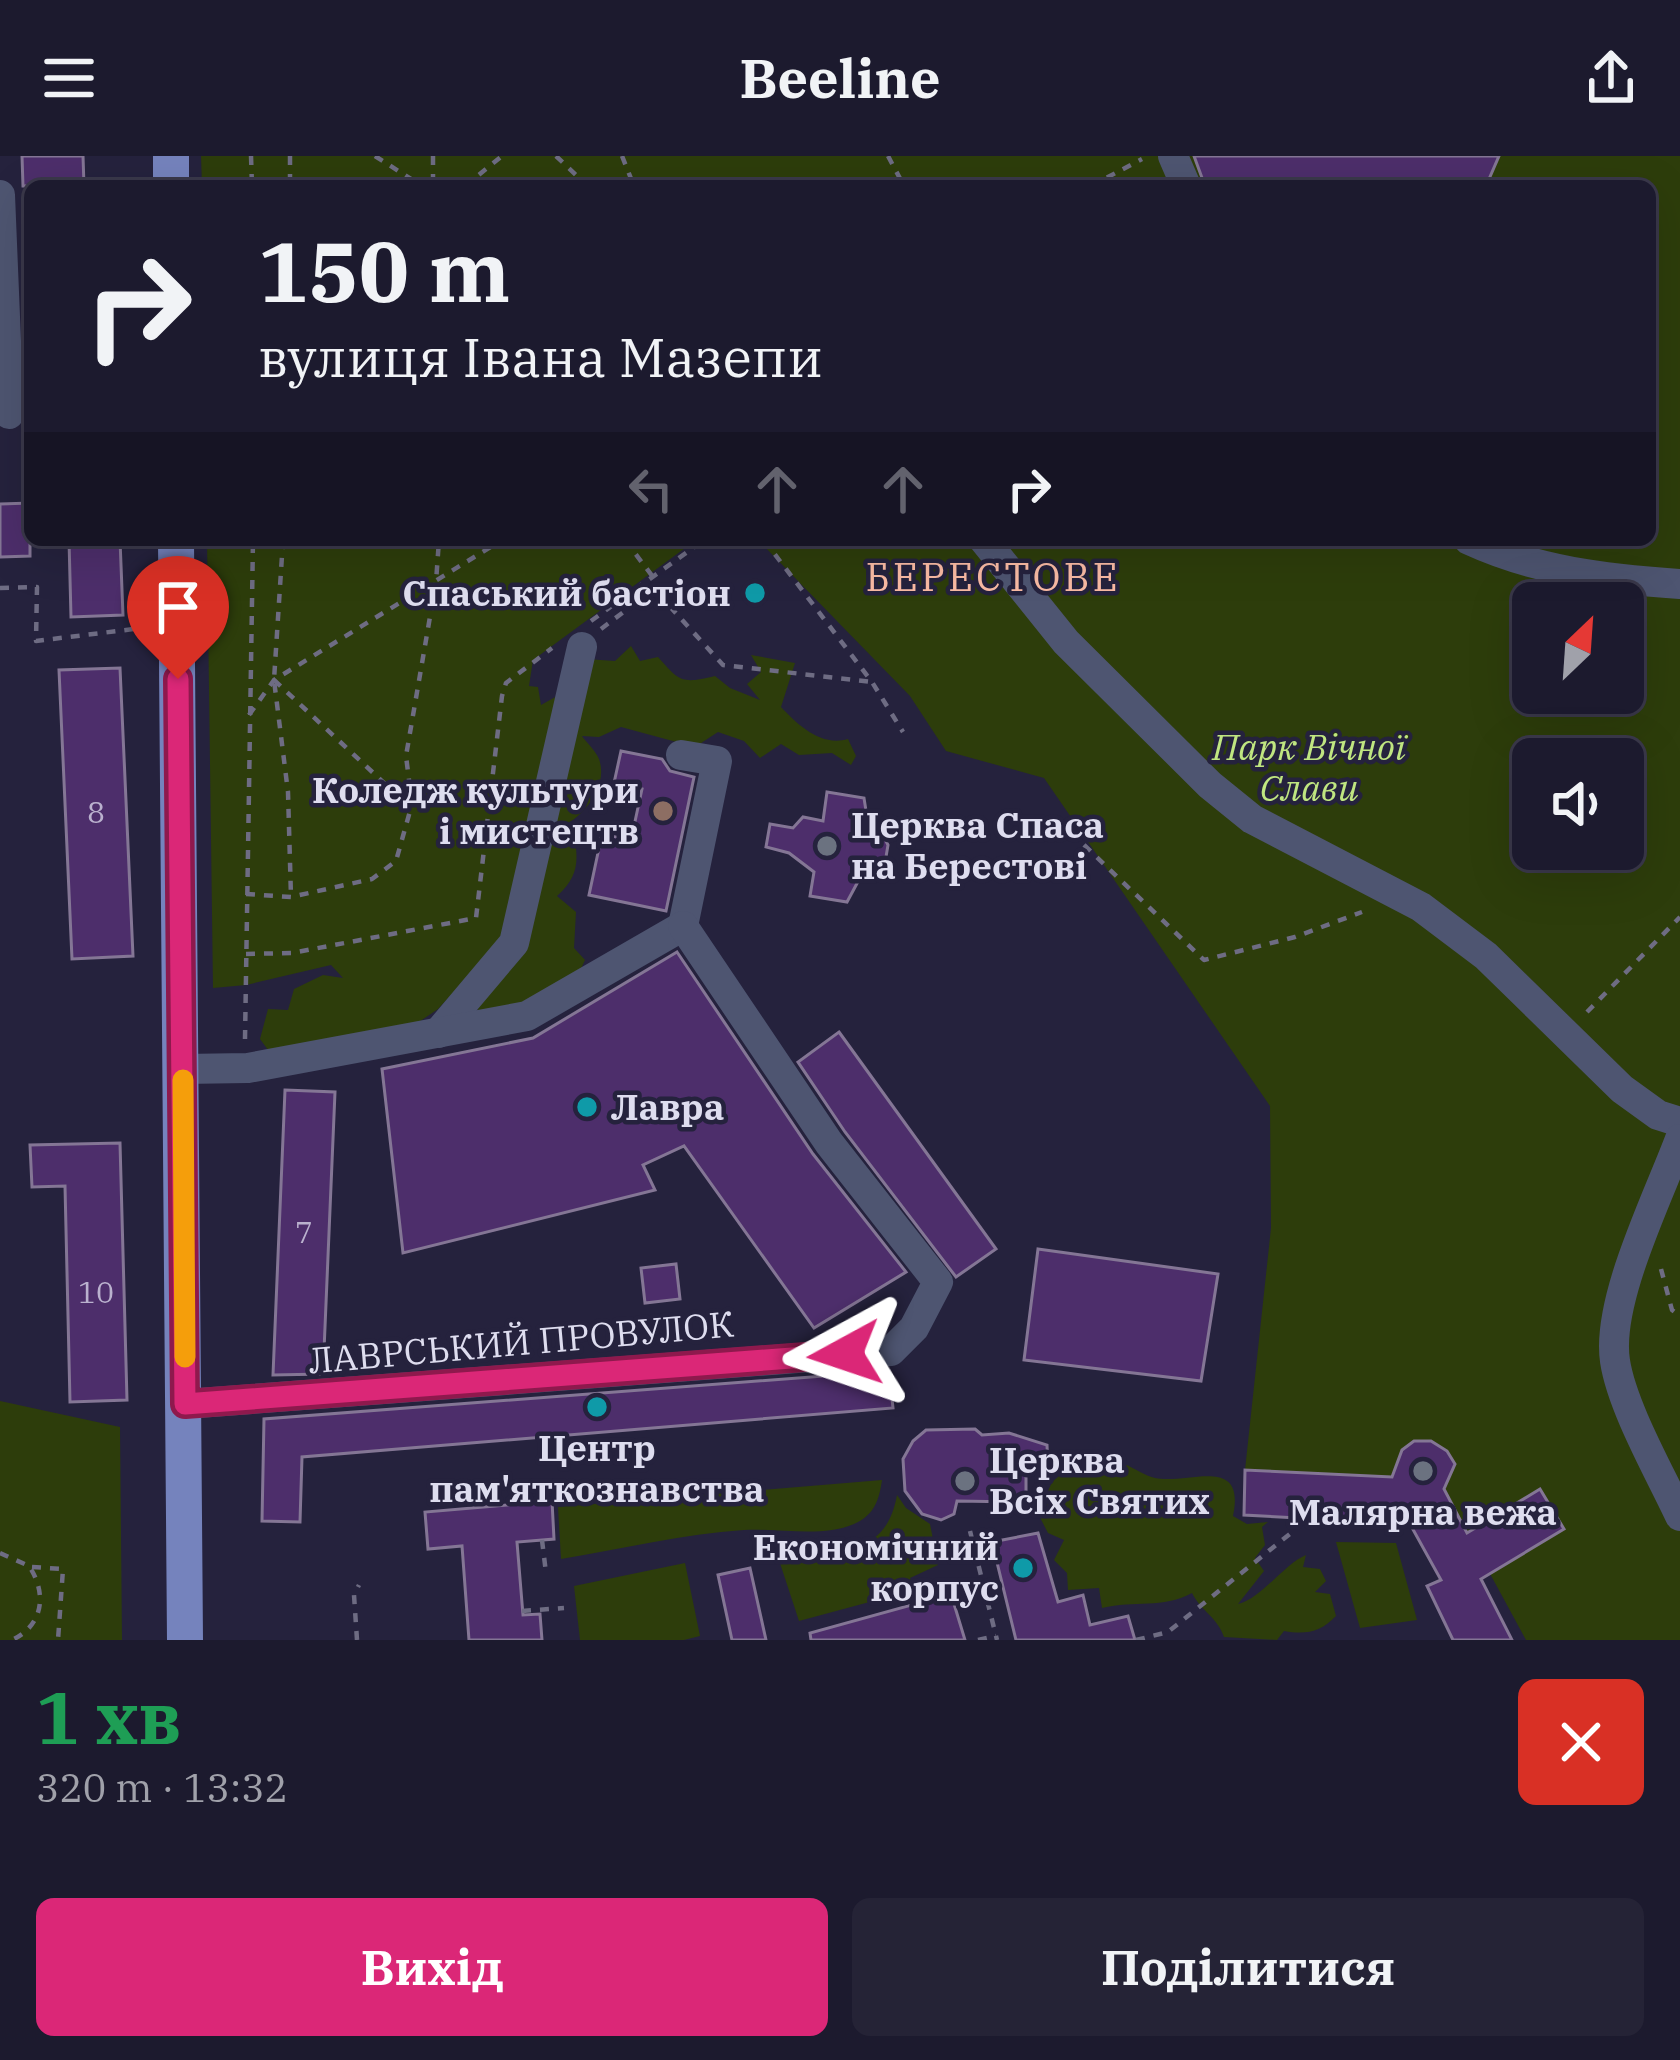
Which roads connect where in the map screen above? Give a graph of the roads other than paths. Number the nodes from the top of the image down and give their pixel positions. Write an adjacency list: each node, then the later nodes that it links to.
1 (0, 195): 2 (lane)
2 (2, 322): 3 (lane)
3 (13, 414)
4 (176, 546): 12 (main road)
5 (989, 546): 13 (lane)
6 (1482, 546): 7 (lane)
7 (1680, 584)
8 (573, 640): 11 (lane)
9 (681, 755): 10 (lane)
10 (682, 926): 11 (lane); 15 (lane, ЛАВРСЬКИЙ ПРОВУЛОК)
11 (438, 1033): 12 (lane)
12 (183, 1069): 15 (main road)
13 (1680, 1122)
14 (1680, 1139): 16 (lane)
15 (185, 1404): 17 (main road)
16 (1680, 1516)
17 (184, 1640)

